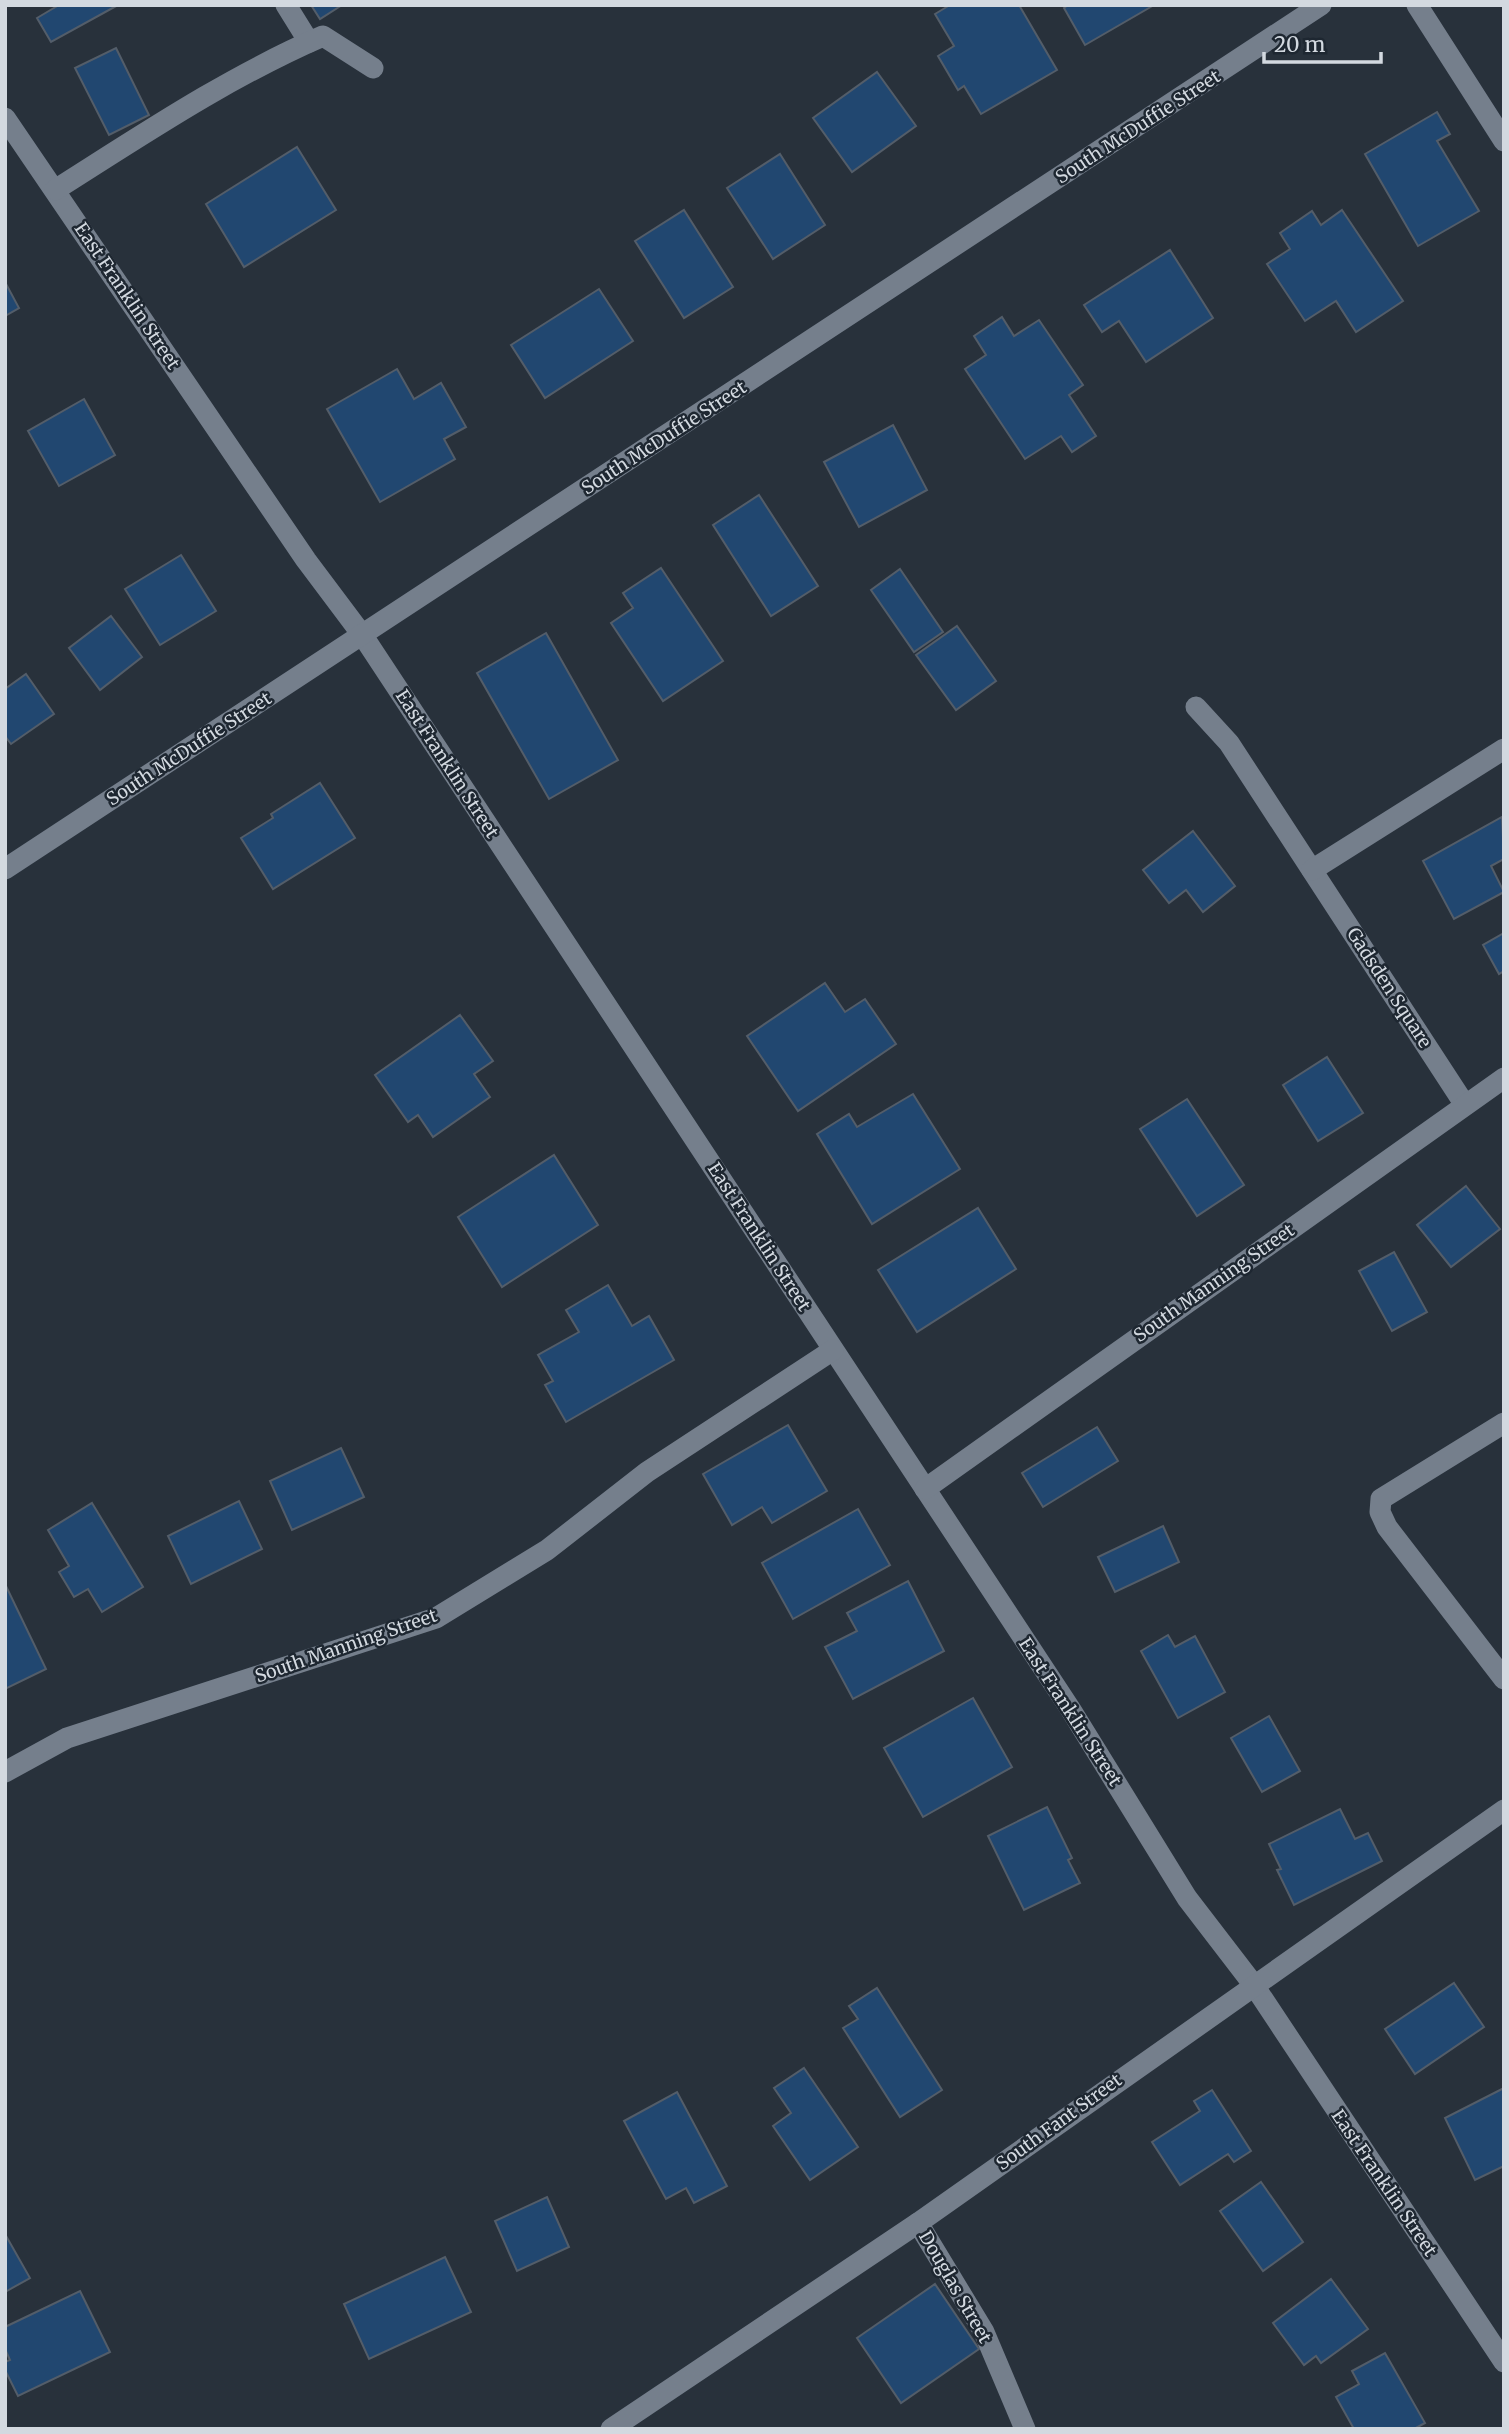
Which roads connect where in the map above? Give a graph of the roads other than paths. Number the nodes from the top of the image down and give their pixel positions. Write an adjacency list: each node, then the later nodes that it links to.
1 (286, 5): 4 (street)
2 (1321, 5): 9 (street, South McDuffie Street)
3 (1417, 5): 7 (street)
4 (309, 42): 5 (street); 8 (street)
5 (373, 68)
6 (5, 118): 8 (street, East Franklin Street)
7 (1504, 141)
8 (55, 190): 9 (street, East Franklin Street)
9 (363, 636): 12 (street, South McDuffie Street); 16 (street, East Franklin Street)
10 (1196, 708): 13 (street, Gadsden Square)
11 (1504, 749): 13 (street)
12 (5, 869)
13 (1312, 870): 15 (street, Gadsden Square)
14 (1504, 1078): 15 (street, South Manning Street)
15 (1465, 1105): 18 (street, South Manning Street)
16 (833, 1350): 18 (street, East Franklin Street); 20 (street, South Manning Street)
17 (1504, 1423): 19 (street)
18 (925, 1489): 22 (street, East Franklin Street)
19 (1504, 1679)
20 (5, 1772)
21 (1504, 1810): 22 (street, South Fant Street)
22 (1253, 1984): 23 (street, South Fant Street); 24 (street, East Franklin Street)
23 (918, 2223): 25 (street, South Fant Street); 26 (street, Douglas Street)
24 (1504, 2362)
25 (611, 2429)
26 (1025, 2429)

